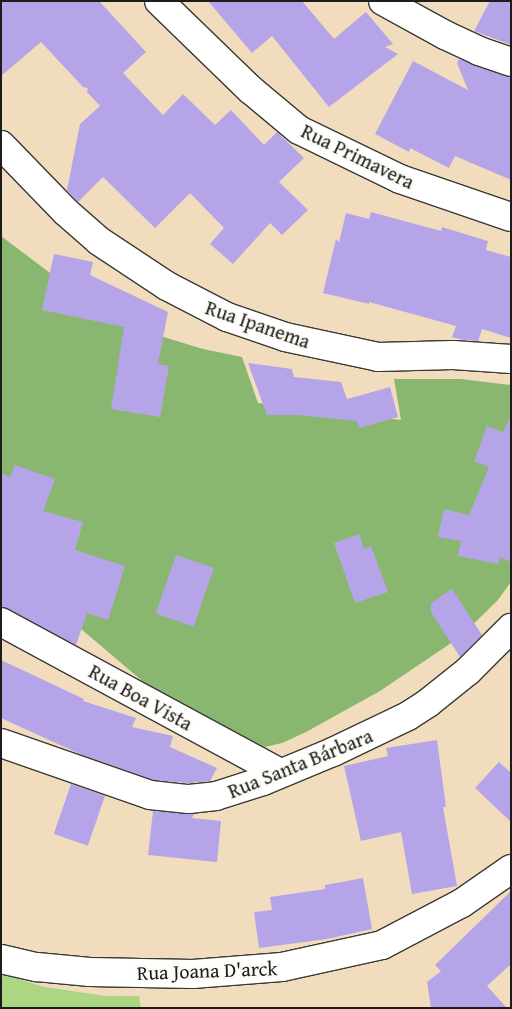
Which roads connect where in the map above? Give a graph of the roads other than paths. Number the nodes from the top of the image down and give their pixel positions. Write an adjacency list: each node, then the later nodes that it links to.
1 (159, 1): 5 (street, Rua Primavera)
2 (383, 1): 3 (street)
3 (511, 62)
4 (1, 145): 6 (street, Rua Ipanema)
5 (511, 217)
6 (511, 360)
7 (1, 622): 10 (street, Rua Boa Vista)
8 (511, 628): 10 (street, Rua Santa Bárbara)
9 (1, 743): 10 (street, Rua Santa Bárbara)
10 (280, 773)
11 (511, 869): 12 (street, Rua Joana D'arck)
12 (1, 959)

